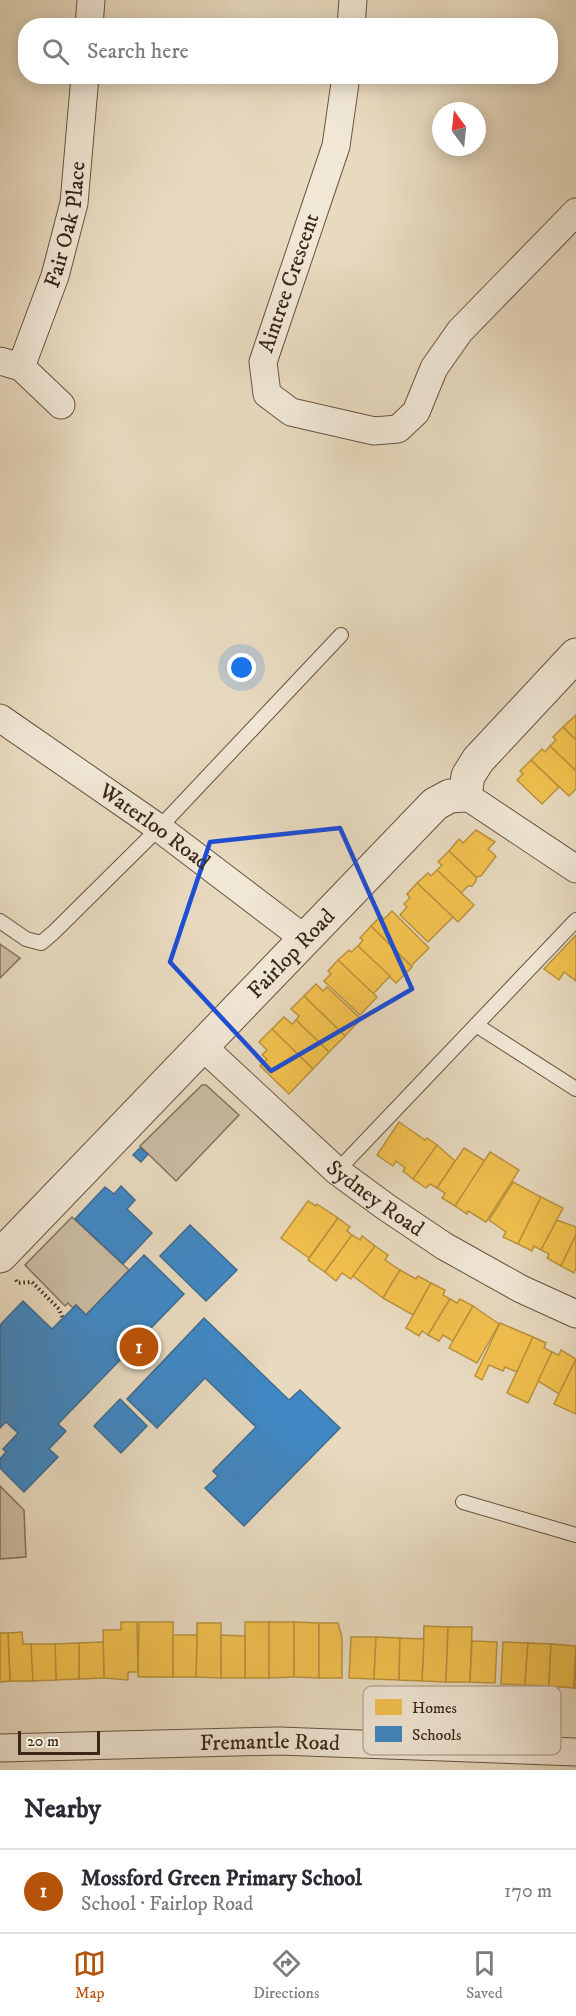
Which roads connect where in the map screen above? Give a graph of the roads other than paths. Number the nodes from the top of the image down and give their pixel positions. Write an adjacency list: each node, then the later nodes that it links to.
1 (91, 0): 3 (street)
2 (353, 0): 4 (street)
3 (90, 18)
4 (352, 18)
5 (84, 84): 8 (street, Fair Oak Place)
6 (345, 84): 7 (street, Aintree Crescent)
7 (576, 212)
8 (10, 364): 9 (street, Fair Oak Place)
9 (61, 405)
10 (341, 635): 14 (lane)
11 (576, 655): 13 (street)
12 (0, 718): 14 (street, Waterloo Road)
13 (465, 795): 15 (street); 18 (street, Fairlop Road)
14 (159, 828): 17 (lane); 18 (street, Waterloo Road)
15 (576, 869)
16 (576, 920): 19 (lane)
17 (0, 921)
18 (305, 939): 20 (street, Fairlop Road)
19 (476, 1025): 21 (lane); 22 (lane)
20 (202, 1046): 22 (street, Sydney Road); 23 (street, Fairlop Road)
21 (576, 1089)
22 (337, 1171): 24 (street, Sydney Road)
23 (5, 1266)
24 (576, 1314)
25 (462, 1502): 26 (lane)
26 (576, 1534)
27 (363, 1744): 28 (street, Fremantle Road)
28 (0, 1748)
29 (561, 1751): 30 (street, Fremantle Road)
30 (576, 1752)

